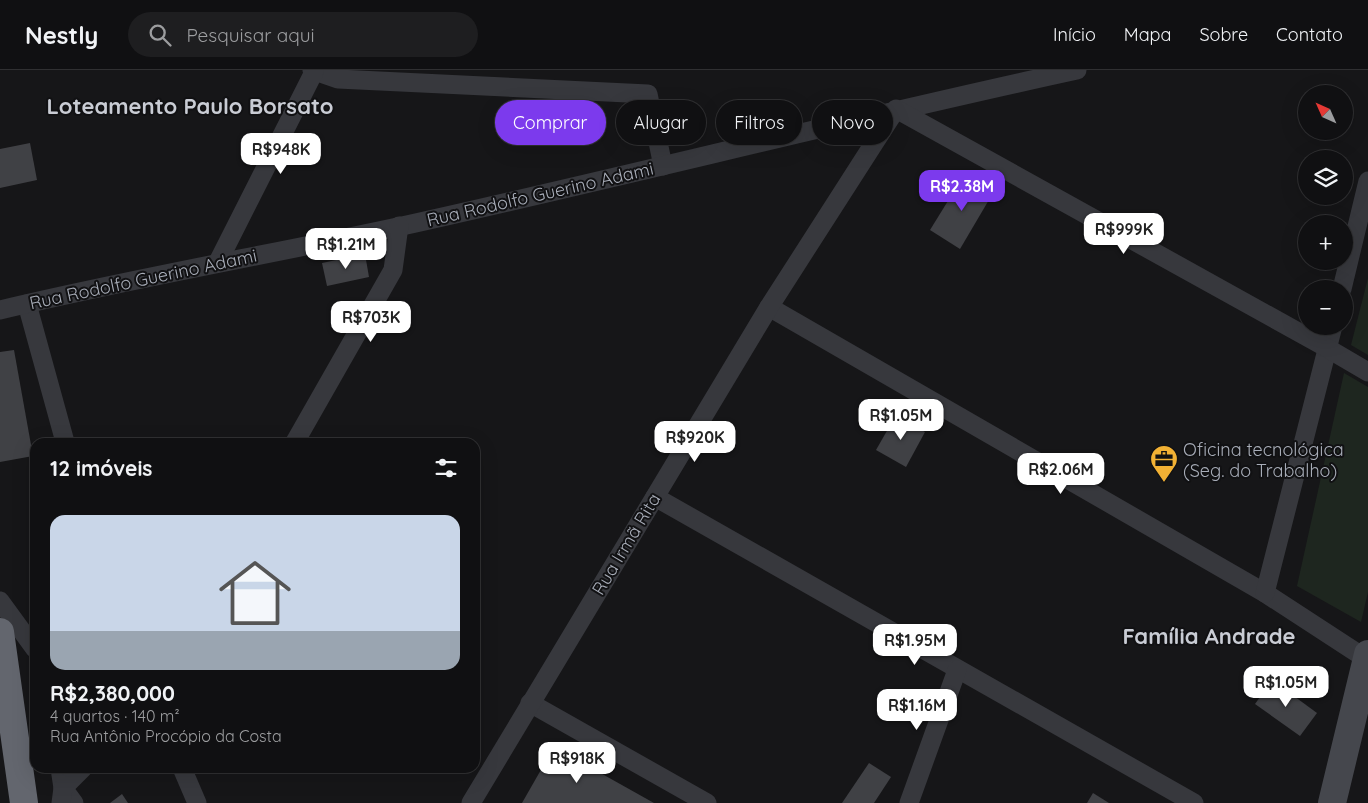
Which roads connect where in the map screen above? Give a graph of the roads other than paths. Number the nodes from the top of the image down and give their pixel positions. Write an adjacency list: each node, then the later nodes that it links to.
1 (1077, 70): 3 (street, Rua Rodolfo Guerino Adami)
2 (313, 71): 4 (street); 7 (street)
3 (896, 109): 4 (street, Rua Rodolfo Guerino Adami); 10 (street, Rua Irmã Rita); 13 (street)
4 (663, 166): 6 (street, Rua Rodolfo Guerino Adami)
5 (1368, 181): 8 (street)
6 (399, 226): 7 (street, Rua Rodolfo Guerino Adami); 16 (street)
7 (218, 262): 9 (street, Rua Rodolfo Guerino Adami)
8 (1344, 280)
9 (26, 304): 11 (street, Rua Rodolfo Guerino Adami); 15 (street)
10 (769, 307): 17 (street, Rua Irmã Rita); 18 (street)
11 (0, 310)
12 (1331, 335): 13 (street)
13 (1328, 348): 14 (street); 18 (street)
14 (1368, 372)
15 (64, 438)
16 (297, 438)
17 (655, 497): 23 (street); 24 (street, Rua Irmã Rita)
18 (1264, 593): 22 (street)
19 (0, 600): 21 (street)
20 (0, 632): 29 (highway)
21 (30, 642)
22 (1368, 658): 35 (main road)
23 (957, 670): 33 (street); 34 (street)
24 (530, 703): 31 (street, Rua Irmã Rita); 32 (street)
25 (61, 773): 28 (street)
26 (80, 773): 28 (street)
27 (184, 773): 30 (street)
28 (66, 798)
29 (24, 803)
30 (197, 803)
31 (471, 803)
32 (707, 803)
33 (909, 803)
34 (1194, 803)
35 (1332, 803)

